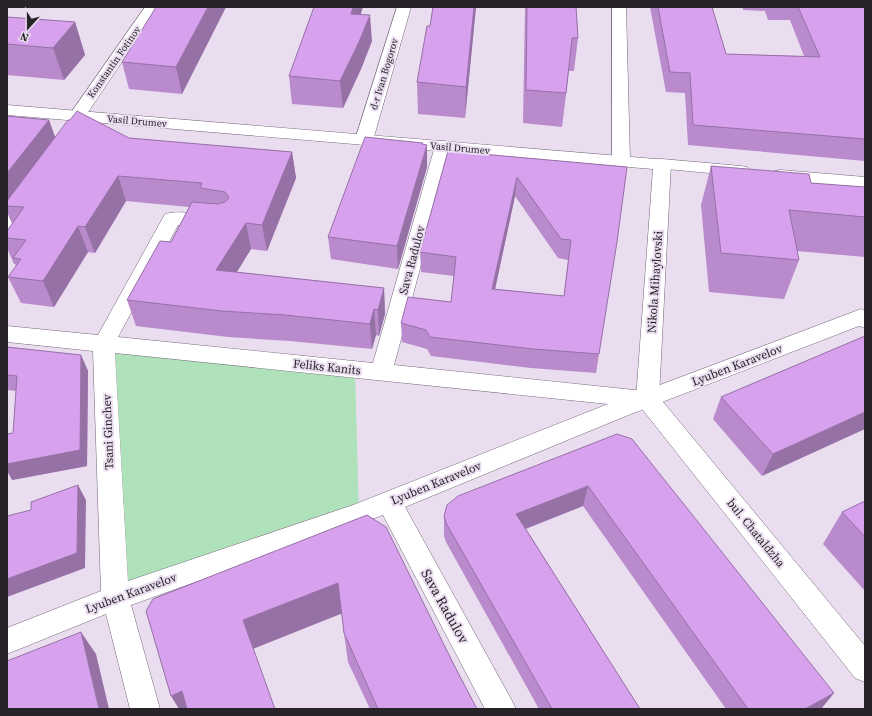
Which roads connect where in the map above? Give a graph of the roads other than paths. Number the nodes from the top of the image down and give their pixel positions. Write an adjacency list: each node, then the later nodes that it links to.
1 (152, 7): 5 (street, Konstantin Fotinov)
2 (404, 7): 7 (street, d-r Ivan Bogorov)
3 (619, 7): 9 (street)
4 (7, 110): 5 (street, Vasil Drumev)
5 (81, 117): 6 (street, Konstantin Fotinov); 7 (street, Vasil Drumev)
6 (74, 135)
7 (364, 140): 8 (street, Vasil Drumev)
8 (444, 146): 9 (street, Vasil Drumev); 18 (street, Sava Radulov)
9 (621, 161): 10 (street, Vasil Drumev)
10 (662, 164): 12 (street, Vasil Drumev); 19 (street, Nikola Mihaylovski)
11 (38, 183): 14 (street)
12 (865, 183)
13 (223, 223): 17 (street)
14 (7, 227)
15 (863, 319): 19 (street, Lyuben Karavelov)
16 (7, 334): 17 (street, Feliks Kanits)
17 (104, 344): 18 (street, Feliks Kanits); 21 (street, Tsani Ginchev)
18 (381, 373): 19 (street, Feliks Kanits)
19 (647, 399): 20 (street, Lyuben Karavelov); 23 (street, bul. Chataldzha)
20 (389, 502): 21 (street, Lyuben Karavelov); 25 (street, Sava Radulov)
21 (115, 598): 22 (street, Lyuben Karavelov); 24 (street, Tsani Ginchev)
22 (7, 641)
23 (865, 668)
24 (146, 709)
25 (501, 709)

